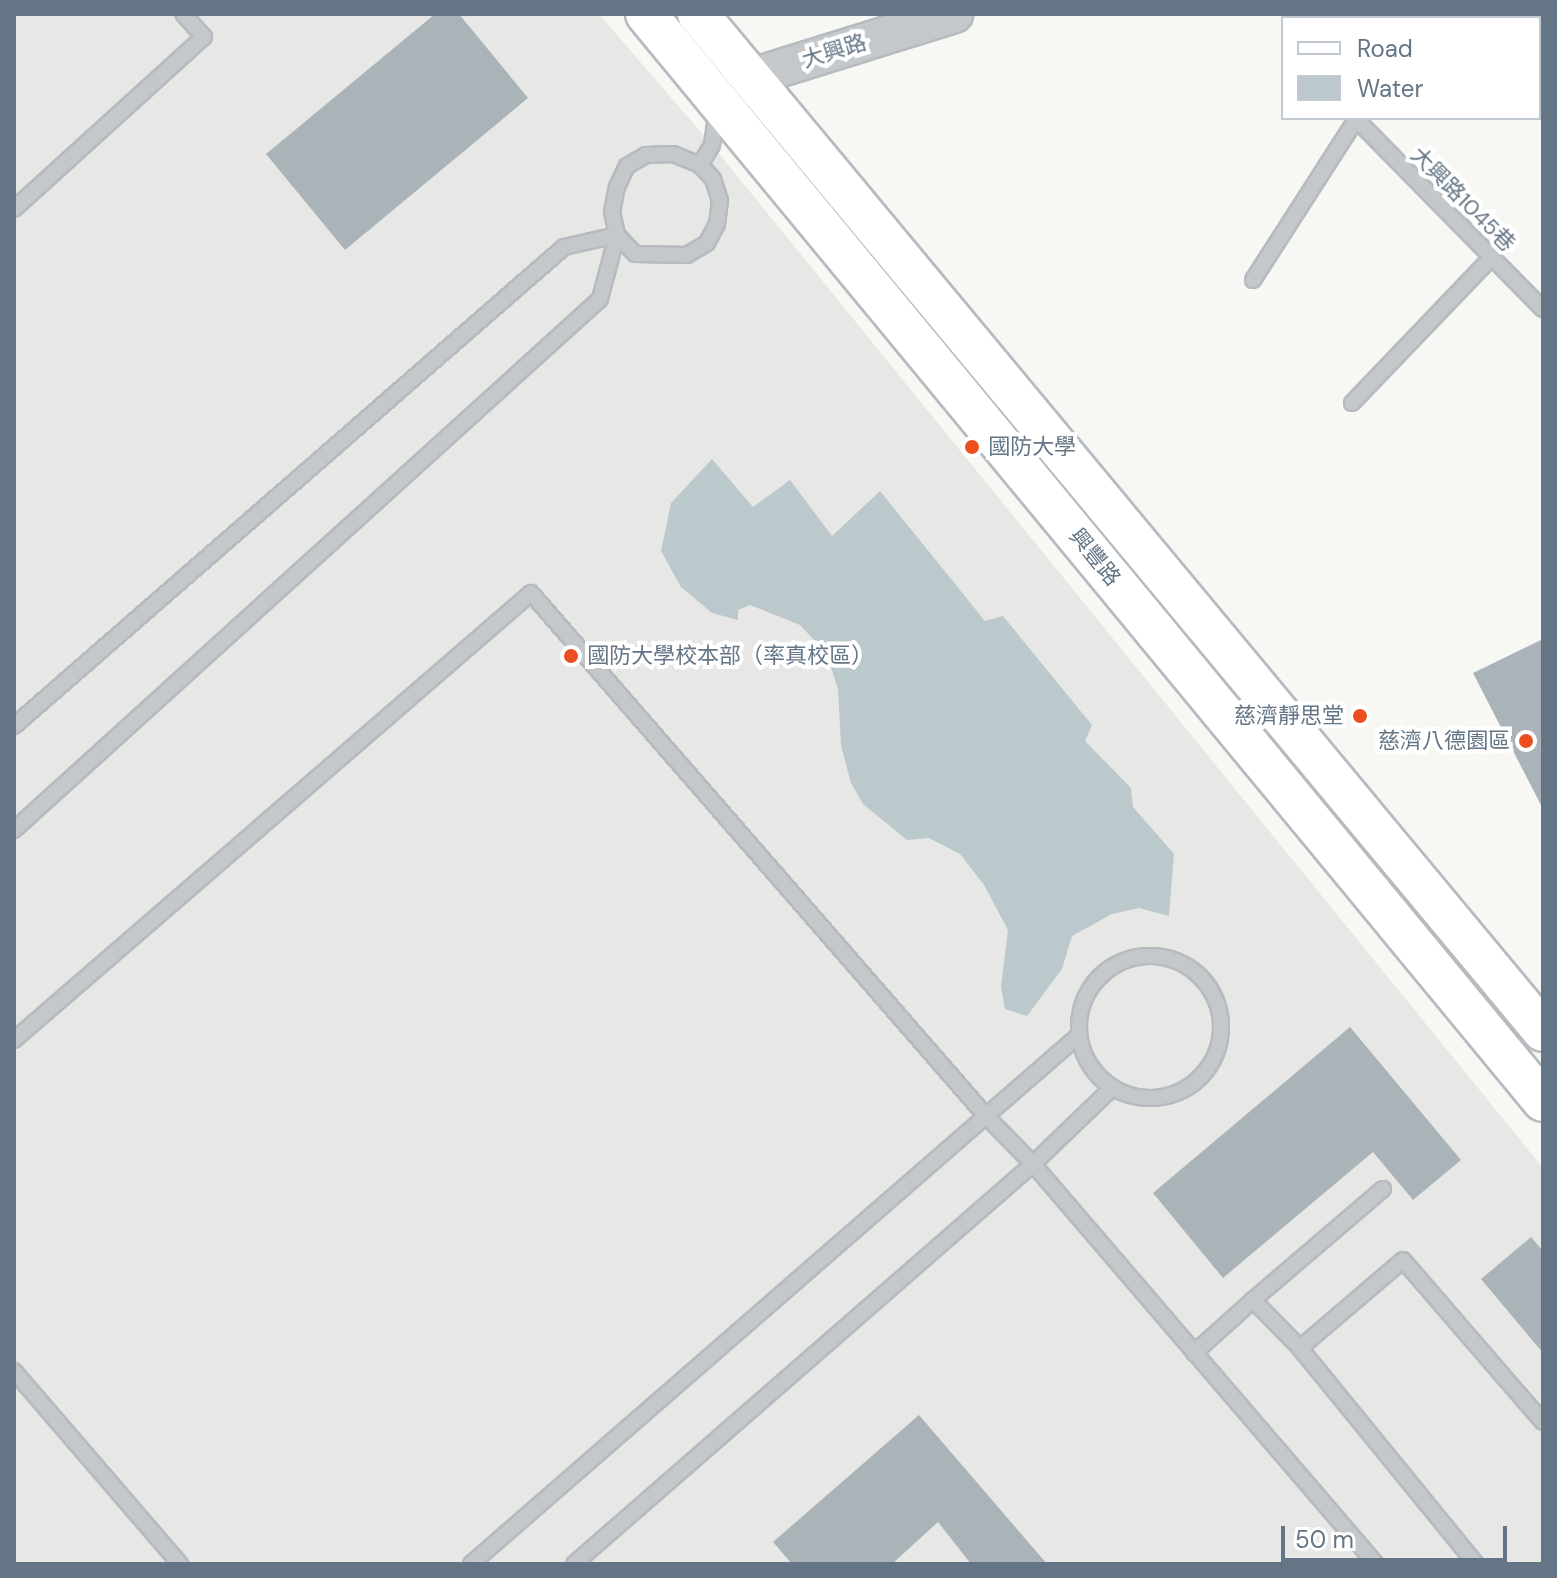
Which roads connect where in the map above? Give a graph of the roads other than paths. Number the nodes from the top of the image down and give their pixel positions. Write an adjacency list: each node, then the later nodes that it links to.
1 (183, 14): 10 (lane)
2 (646, 14): 6 (main road, 興豐路)
3 (698, 14): 5 (main road, 興豐路)
4 (954, 14): 5 (street, 大興路)
5 (752, 77): 6 (street, 大興路); 18 (main road, 興豐路)
6 (719, 99): 9 (lane); 19 (main road, 興豐路)
7 (1354, 120): 13 (lane)
8 (1356, 120): 12 (lane, 大興路1045巷)
9 (700, 165): 11 (lane); 11 (lane)
10 (14, 209)
11 (617, 235): 16 (lane); 17 (lane)
12 (1491, 258): 14 (lane, 大興路1045巷); 15 (lane)
13 (1253, 280)
14 (1543, 309)
15 (1352, 403)
16 (14, 726)
17 (14, 830)
18 (1410, 871): 19 (main road); 20 (main road, 興豐路)
19 (1379, 902): 24 (main road, 興豐路)
20 (1543, 1031)
21 (1078, 1036): 23 (lane); 23 (lane); 25 (lane)
22 (14, 1040): 25 (lane)
23 (1111, 1089): 26 (lane)
24 (1543, 1101)
25 (986, 1116): 26 (lane); 34 (lane)
26 (1033, 1164): 30 (lane); 35 (lane)
27 (1383, 1189): 28 (lane)
28 (1253, 1300): 29 (lane); 30 (lane)
29 (1300, 1348): 32 (lane); 37 (lane)
30 (1194, 1353): 36 (lane)
31 (14, 1371): 33 (lane)
32 (1543, 1422)
33 (180, 1564)
34 (471, 1564)
35 (574, 1564)
36 (1376, 1564)
37 (1476, 1564)

